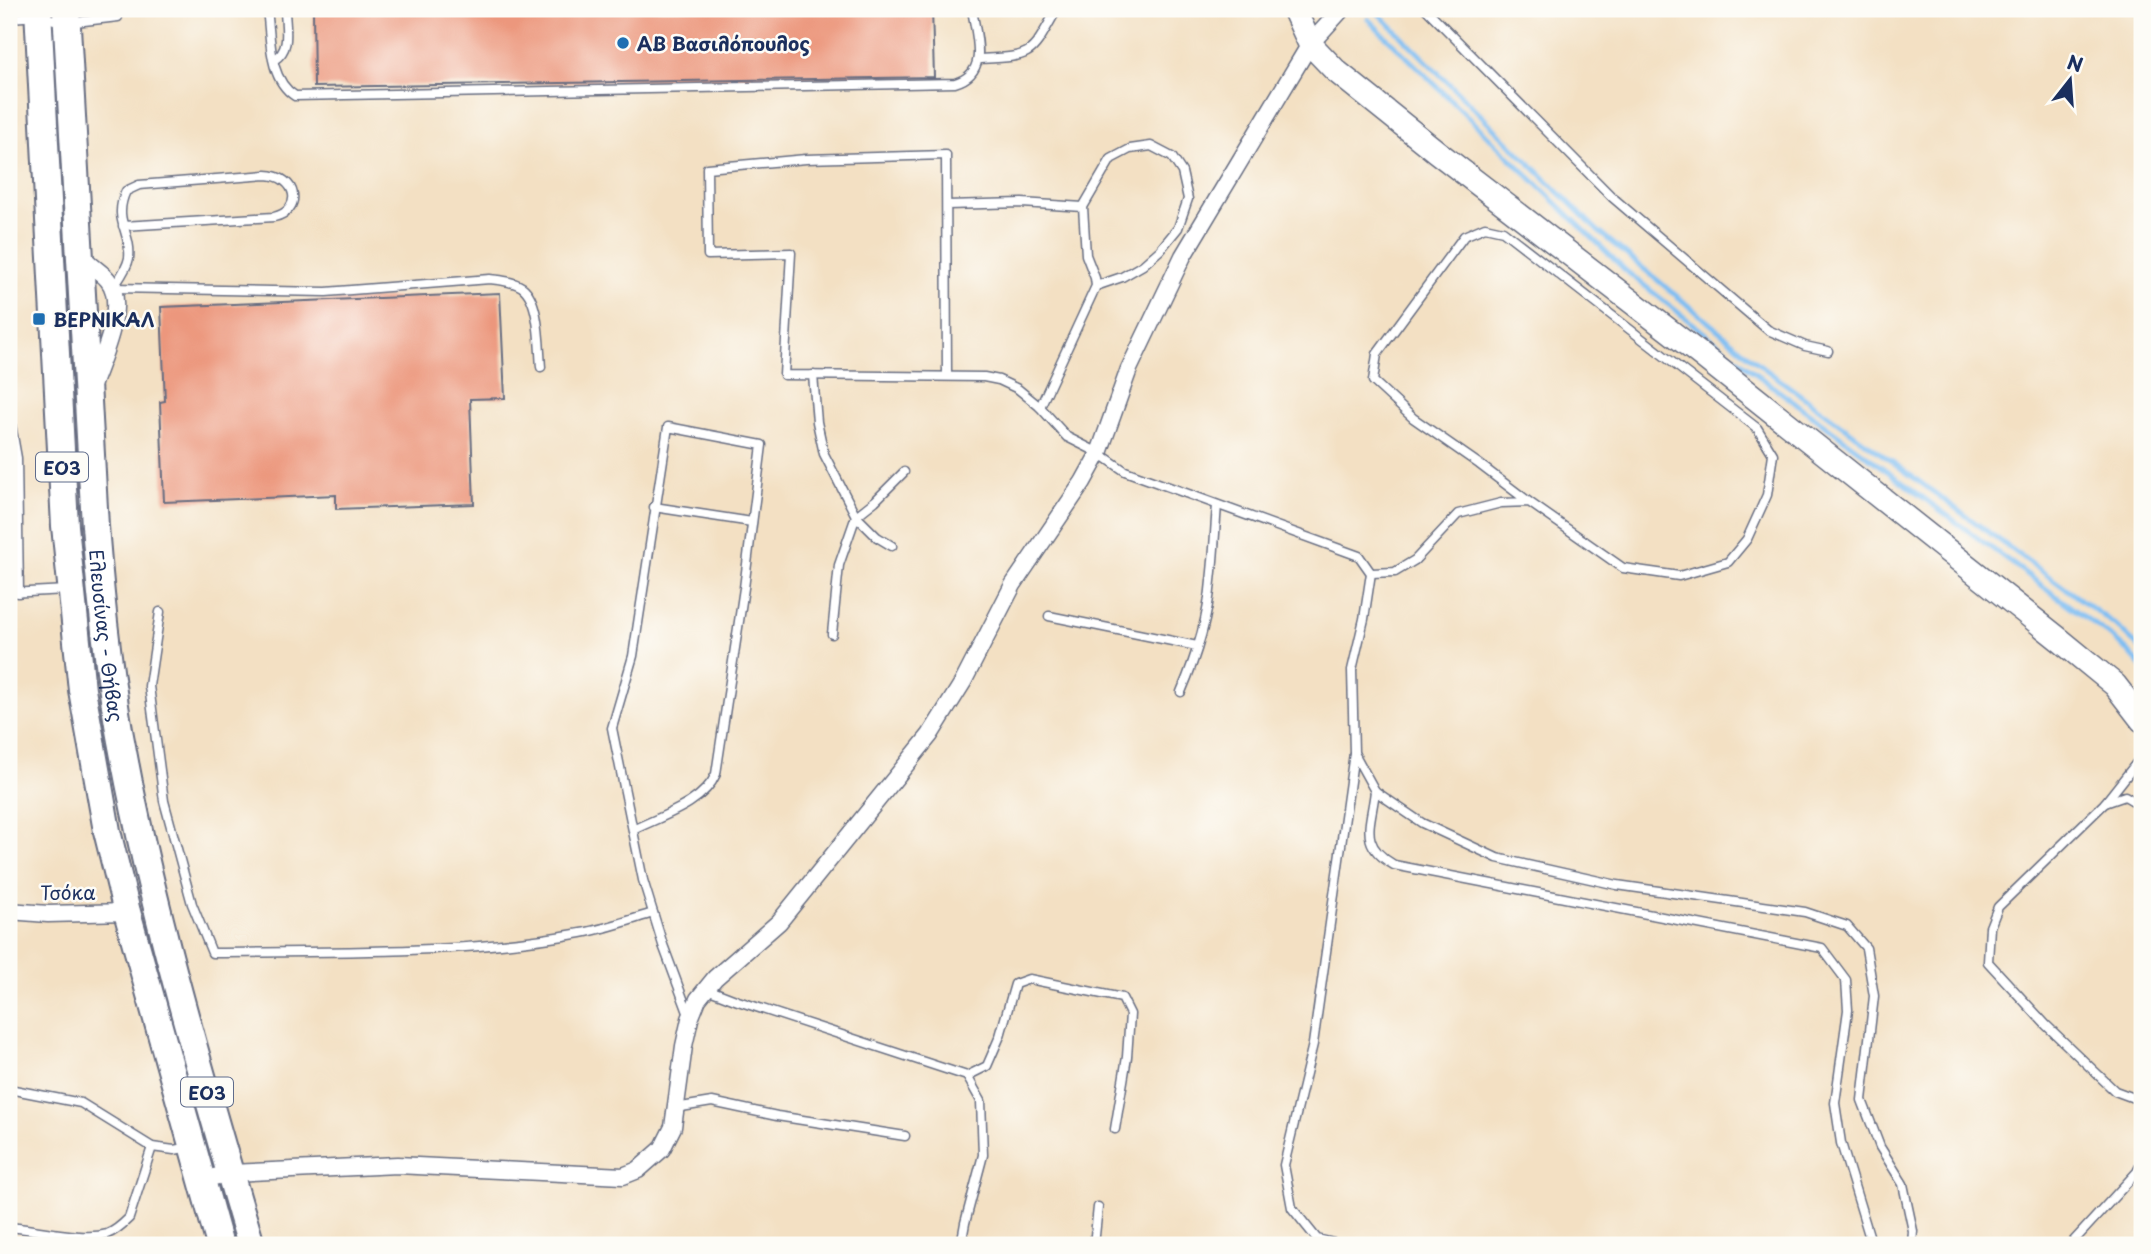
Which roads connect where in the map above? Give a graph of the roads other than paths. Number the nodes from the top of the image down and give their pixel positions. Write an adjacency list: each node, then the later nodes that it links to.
1 (267, 9): 14 (lane)
2 (285, 9): 14 (lane)
3 (972, 9): 13 (lane)
4 (1057, 9): 13 (lane)
5 (1294, 9): 12 (street)
6 (1342, 9): 12 (street)
7 (1426, 9): 21 (lane)
8 (38, 13): 9 (lane); 11 (lane); 37 (main road, Ελευσίνας - Θήβας / ΕΟ3)
9 (67, 16): 10 (lane); 18 (main road, Ελευσίνας - Θήβας / ΕΟ3)
10 (118, 17)
11 (9, 18)
12 (1310, 44): 28 (street); 45 (street)
13 (978, 59): 14 (lane)
14 (274, 60)
15 (947, 205): 16 (lane); 23 (lane); 24 (lane)
16 (1083, 207): 19 (lane); 19 (lane)
17 (122, 226): 17 (lane); 20 (lane)
18 (80, 251): 20 (street); 25 (main road, Ελευσίνας - Θήβας / ΕΟ3)
19 (1096, 286): 26 (lane)
20 (113, 288): 22 (lane); 25 (street)
21 (1828, 351)
22 (541, 366)
23 (813, 375): 24 (lane); 33 (lane)
24 (947, 376): 26 (lane)
25 (88, 396): 66 (main road, Ελευσίνας - Θήβας / ΕΟ3)
26 (1040, 407): 28 (lane)
27 (9, 413): 39 (lane)
28 (1098, 453): 31 (lane); 55 (street)
29 (904, 472): 33 (lane)
30 (1529, 502): 30 (lane); 36 (lane)
31 (1217, 505): 36 (lane); 43 (lane)
32 (654, 508): 34 (lane); 34 (lane); 51 (lane)
33 (856, 516): 35 (lane); 42 (lane)
34 (752, 522): 51 (lane)
35 (892, 546)
36 (1371, 573): 46 (lane)
37 (70, 590): 39 (lane); 53 (main road, Ελευσίνας - Θήβας / ΕΟ3)
38 (9, 593): 39 (lane)
39 (19, 593)
40 (160, 612): 54 (lane)
41 (1049, 616): 43 (lane)
42 (832, 634)
43 (1198, 646): 44 (lane)
44 (1181, 692)
45 (2142, 720)
46 (1354, 752): 48 (lane); 74 (lane)
47 (2142, 756): 49 (lane)
48 (1375, 791): 75 (lane); 76 (lane)
49 (2105, 803): 50 (lane); 59 (lane)
50 (2142, 806)
51 (633, 830): 54 (lane)
52 (9, 911): 53 (street, Τσόκα)
53 (127, 912): 64 (main road, Ελευσίνας - Θήβας / ΕΟ3)
54 (653, 913): 56 (lane)
55 (707, 989): 56 (street); 57 (lane)
56 (690, 1019): 60 (street)
57 (967, 1076): 61 (lane); 72 (lane)
58 (9, 1089): 63 (lane)
59 (2142, 1101)
60 (675, 1108): 62 (lane); 66 (street)
61 (1115, 1129)
62 (905, 1136)
63 (152, 1147): 64 (lane); 69 (lane)
64 (192, 1147): 67 (main road, Ελευσίνας - Θήβας / ΕΟ3)
65 (2142, 1162): 77 (lane)
66 (231, 1173): 67 (street); 71 (main road, Ελευσίνας - Θήβας / ΕΟ3)
67 (201, 1180): 70 (main road, Ελευσίνας - Θήβας / ΕΟ3)
68 (1098, 1207): 73 (lane)
69 (9, 1227)
70 (220, 1245)
71 (251, 1245)
72 (961, 1245)
73 (1094, 1245)
74 (1342, 1245)
75 (1872, 1245)
76 (1912, 1245)
77 (2070, 1245)

